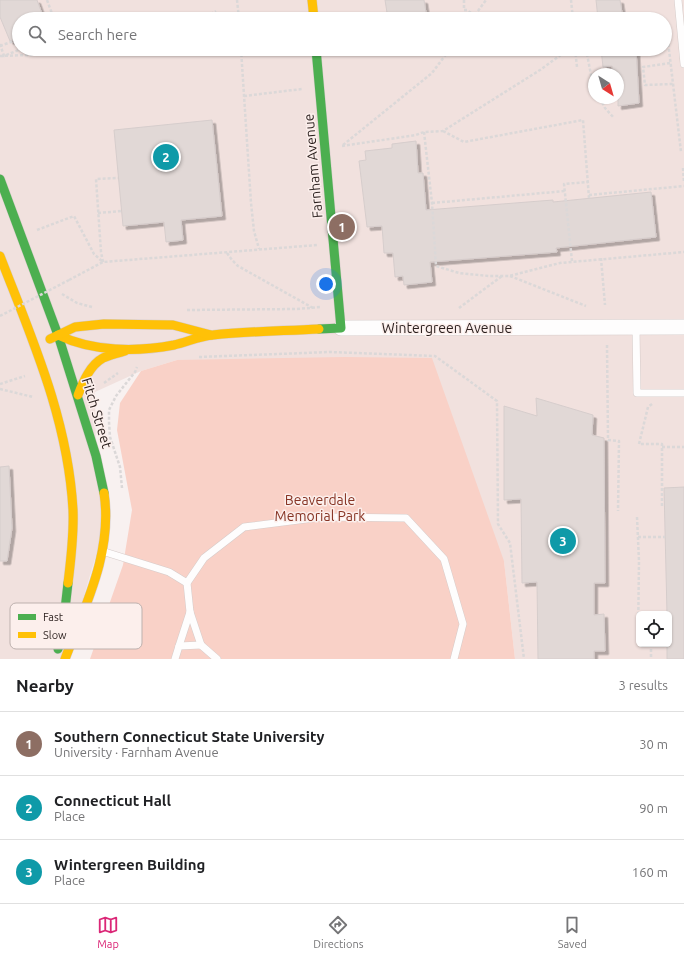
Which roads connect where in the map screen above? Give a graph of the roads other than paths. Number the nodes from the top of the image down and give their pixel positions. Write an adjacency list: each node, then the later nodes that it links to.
1 (312, 0): 3 (main road)
2 (678, 0): 5 (lane)
3 (313, 12)
4 (317, 56): 10 (main road, Farnham Avenue)
5 (684, 64)
6 (0, 179): 11 (main road, Fitch Street)
7 (0, 256): 13 (main road)
8 (636, 327): 9 (street, Wintergreen Avenue); 10 (street, Wintergreen Avenue); 15 (lane)
9 (684, 327)
10 (341, 328): 12 (main road, Wintergreen Avenue)
11 (58, 335): 12 (main road, Wintergreen Avenue); 13 (main road, Wintergreen Avenue); 14 (main road, Wintergreen Avenue); 16 (main road, Fitch Street)
12 (211, 335): 14 (main road, Wintergreen Avenue)
13 (36, 345): 19 (main road)
14 (129, 350): 16 (main road)
15 (684, 393)
16 (78, 395): 17 (main road, Fitch Street)
17 (103, 551): 18 (lane); 20 (main road, Fitch Street)
18 (187, 583): 21 (lane); 30 (lane)
19 (66, 603)
20 (86, 603)
21 (190, 612): 22 (lane); 23 (lane)
22 (179, 646): 23 (lane); 28 (lane)
23 (201, 646): 29 (lane)
24 (58, 649): 26 (main road)
25 (69, 649): 27 (main road, Fitch Street)
26 (55, 659)
27 (65, 659)
28 (175, 659)
29 (217, 659)
30 (454, 659)

